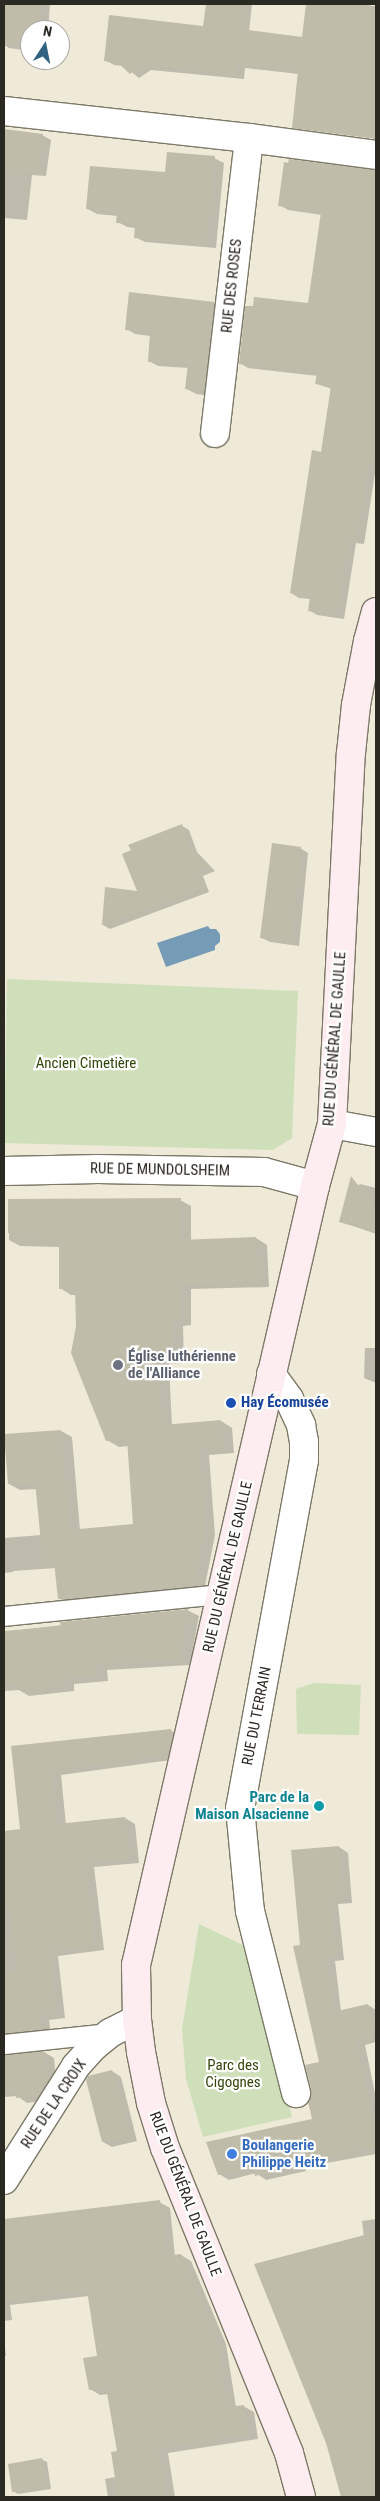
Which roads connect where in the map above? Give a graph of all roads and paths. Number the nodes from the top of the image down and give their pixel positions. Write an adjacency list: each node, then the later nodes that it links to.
1 (4, 111): 2 (street)
2 (249, 138): 3 (street); 4 (street, RUE DES ROSES)
3 (376, 155)
4 (215, 433)
5 (376, 612): 6 (main road, RUE DU GÉNÉRAL DE GAULLE)
6 (332, 1124): 7 (street); 9 (main road, RUE DU GÉNÉRAL DE GAULLE)
7 (376, 1132)
8 (4, 1171): 9 (street, RUE DE MUNDOLSHEIM)
9 (315, 1186): 10 (main road, RUE DU GÉNÉRAL DE GAULLE)
10 (271, 1374): 11 (main road, RUE DU GÉNÉRAL DE GAULLE); 16 (street, RUE DU TERRAIN)
11 (222, 1594): 12 (lane); 13 (main road, RUE DU GÉNÉRAL DE GAULLE)
12 (4, 1616)
13 (137, 2019): 14 (street, RUE DE LA CROIX); 18 (main road, RUE DU GÉNÉRAL DE GAULLE)
14 (110, 2033): 15 (lane); 17 (street, RUE DE LA CROIX)
15 (4, 2044)
16 (296, 2094)
17 (4, 2180)
18 (301, 2497)

